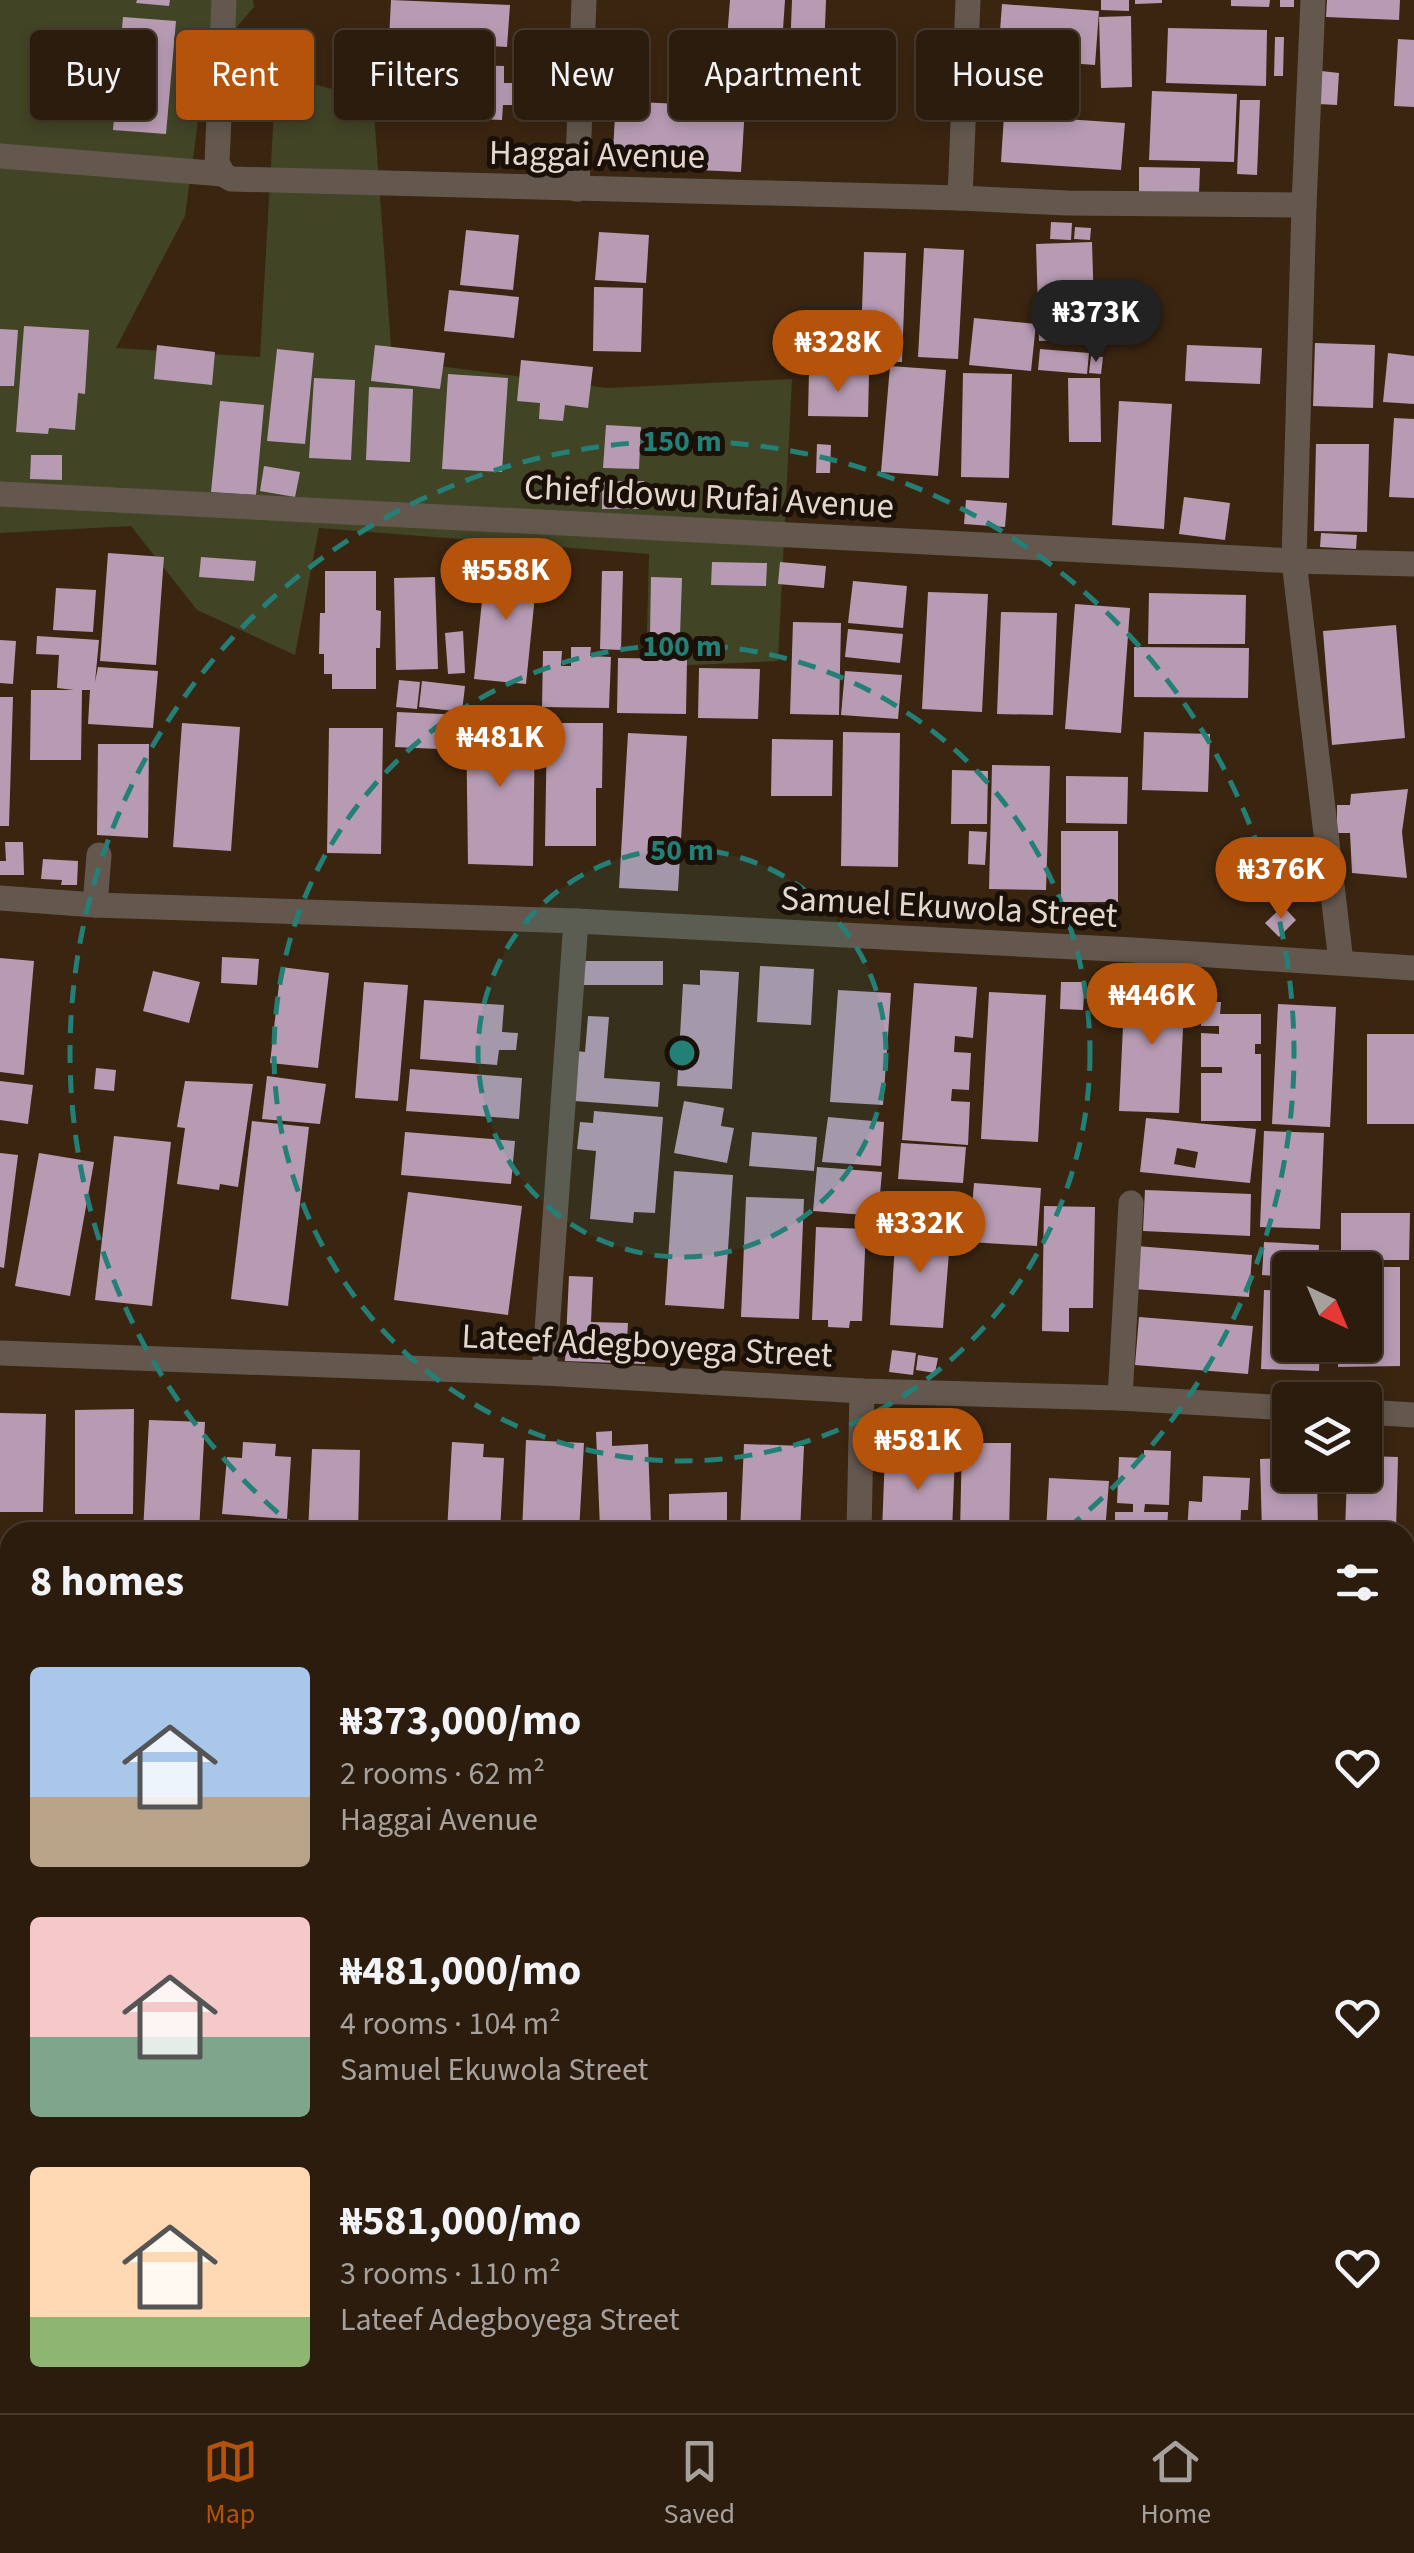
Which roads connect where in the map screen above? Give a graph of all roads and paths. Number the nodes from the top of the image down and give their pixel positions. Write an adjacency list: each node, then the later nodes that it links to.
1 (224, 0): 6 (street)
2 (584, 0): 7 (street)
3 (968, 0): 8 (street)
4 (1312, 0): 9 (street)
5 (0, 156): 6 (street, Haggai Avenue)
6 (227, 176): 7 (street, Haggai Avenue)
7 (577, 190): 8 (street, Haggai Avenue)
8 (960, 198): 9 (street, Haggai Avenue)
9 (1304, 205): 11 (street)
10 (0, 494): 11 (street, Chief Idowu Rufai Avenue)
11 (1294, 561): 12 (street, Chief Idowu Rufai Avenue); 17 (street)
12 (1414, 564)
13 (99, 855): 15 (street)
14 (0, 898): 15 (street, Samuel Ekuwola Street)
15 (95, 905): 16 (street, Samuel Ekuwola Street)
16 (576, 922): 17 (street, Samuel Ekuwola Street); 21 (street)
17 (1341, 962): 18 (street, Samuel Ekuwola Street)
18 (1414, 968)
19 (1131, 1203): 23 (street)
20 (0, 1353): 21 (street, Lateef Adegboyega Street)
21 (544, 1373): 22 (street, Lateef Adegboyega Street)
22 (862, 1390): 23 (street, Lateef Adegboyega Street); 27 (street)
23 (1120, 1398): 24 (street, Lateef Adegboyega Street)
24 (1272, 1407)
25 (1382, 1413): 26 (street)
26 (1414, 1415)
27 (859, 1522)

